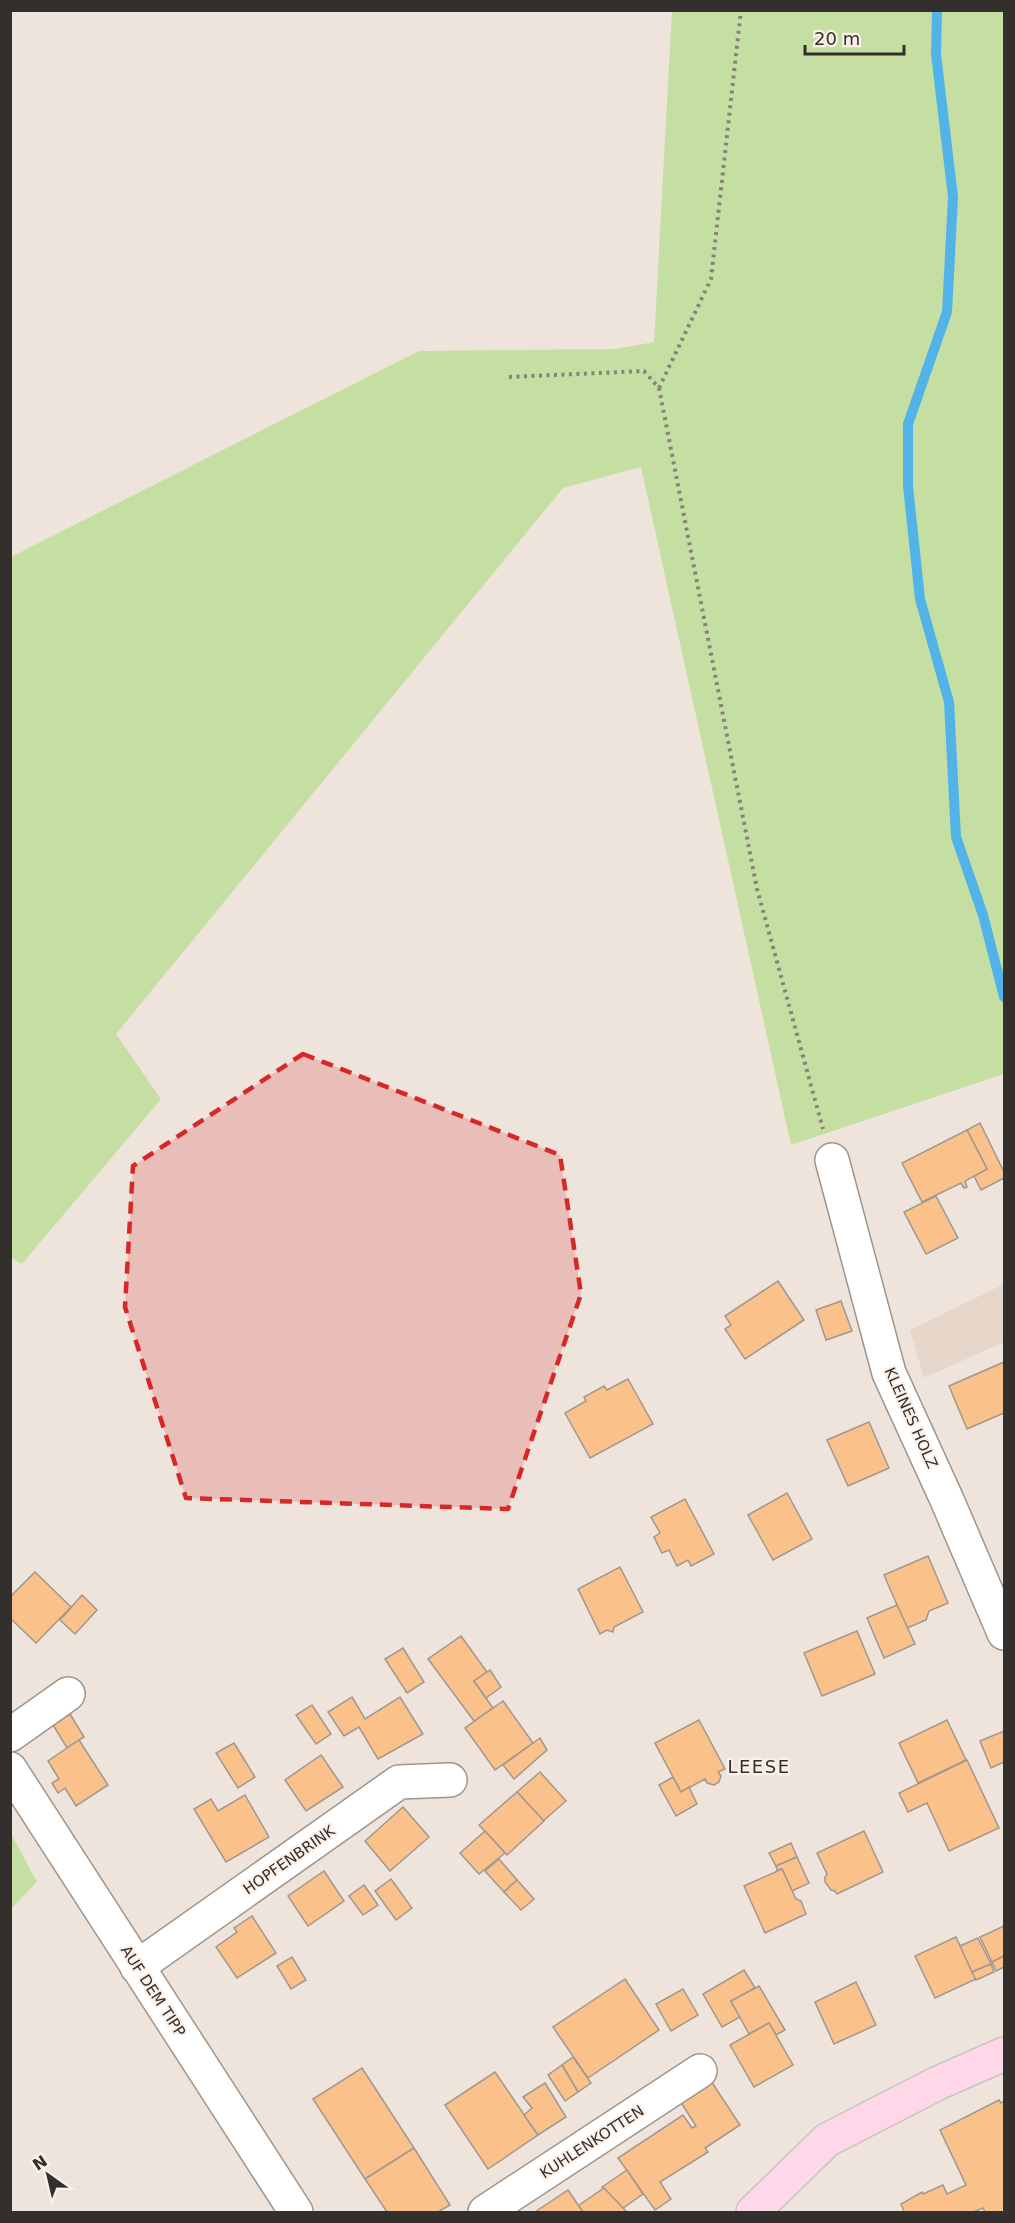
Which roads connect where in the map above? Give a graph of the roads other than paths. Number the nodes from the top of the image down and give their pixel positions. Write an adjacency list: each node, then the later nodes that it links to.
1 (832, 1160): 2 (street, KLEINES HOLZ)
2 (1005, 1633)
3 (68, 1694): 4 (street)
4 (10, 1735)
5 (10, 1769): 7 (street, AUF DEM TIPP)
6 (450, 1780): 7 (street, HOPFENBRINK)
7 (138, 1967): 10 (street, AUF DEM TIPP)
8 (1005, 2054): 12 (main road)
9 (700, 2071): 11 (street, KUHLENKOTTEN)
10 (296, 2212)
11 (485, 2212)
12 (753, 2212)

